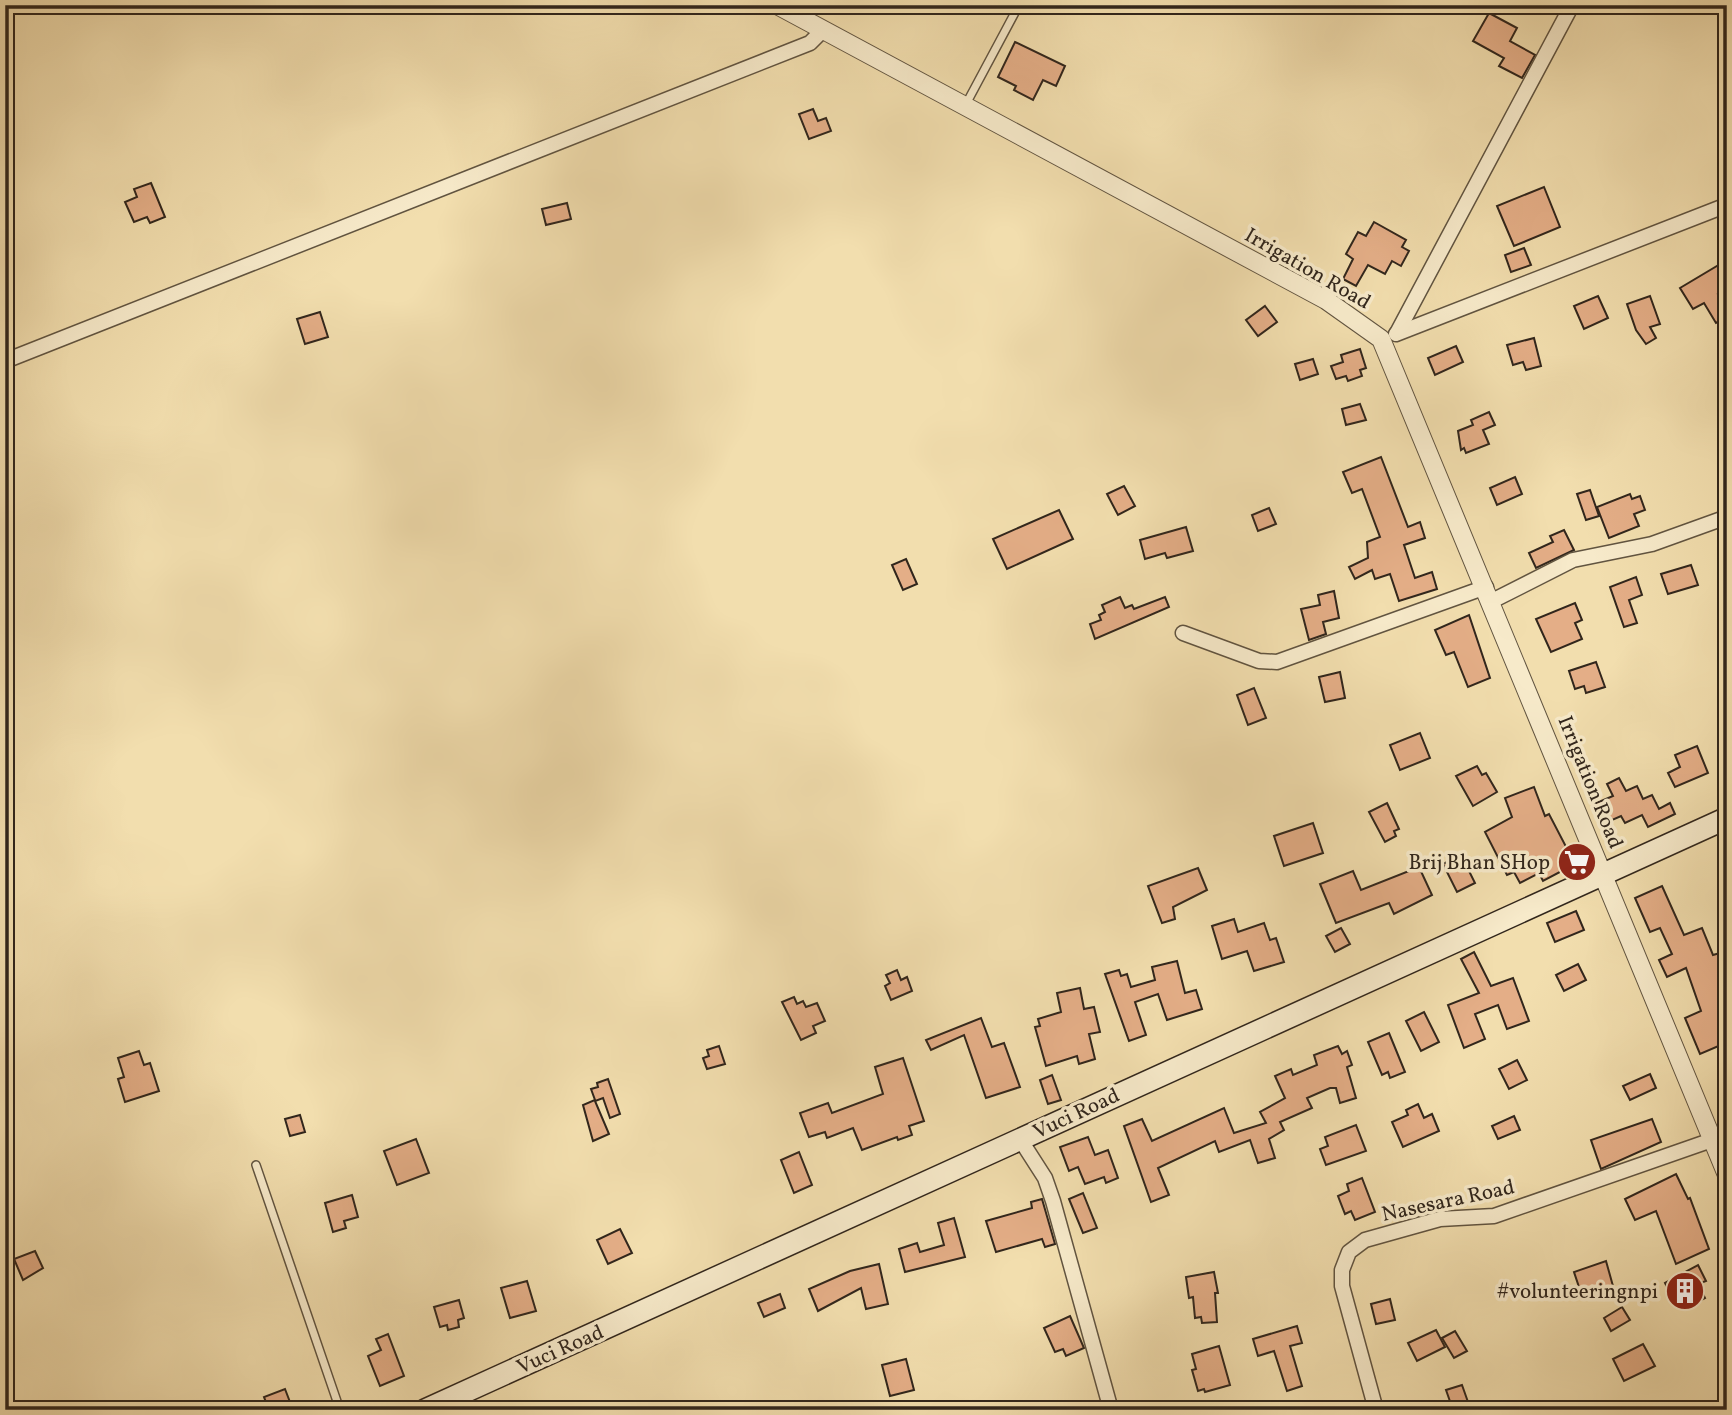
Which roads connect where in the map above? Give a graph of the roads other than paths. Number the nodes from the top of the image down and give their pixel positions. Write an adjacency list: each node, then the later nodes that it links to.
1 (776, 5): 4 (street, Irrigation Road)
2 (1019, 5): 5 (lane)
3 (1572, 5): 7 (street)
4 (823, 30): 5 (street, Irrigation Road); 8 (street)
5 (965, 106): 7 (street, Irrigation Road)
6 (1727, 205): 7 (street)
7 (1390, 336): 10 (street, Irrigation Road)
8 (5, 361)
9 (1727, 517): 10 (street)
10 (1489, 594): 11 (street); 13 (street, Irrigation Road)
11 (1183, 633)
12 (1727, 818): 13 (main road, Vuci Road)
13 (1603, 872): 14 (main road, Vuci Road); 15 (street, Irrigation Road)
14 (1020, 1139): 19 (main road, Vuci Road); 20 (street)
15 (1712, 1140): 17 (street, Irrigation Road); 21 (street, Nasesara Road)
16 (256, 1165): 18 (lane)
17 (1727, 1175)
18 (340, 1410)
19 (425, 1410)
20 (1111, 1410)
21 (1376, 1410)

